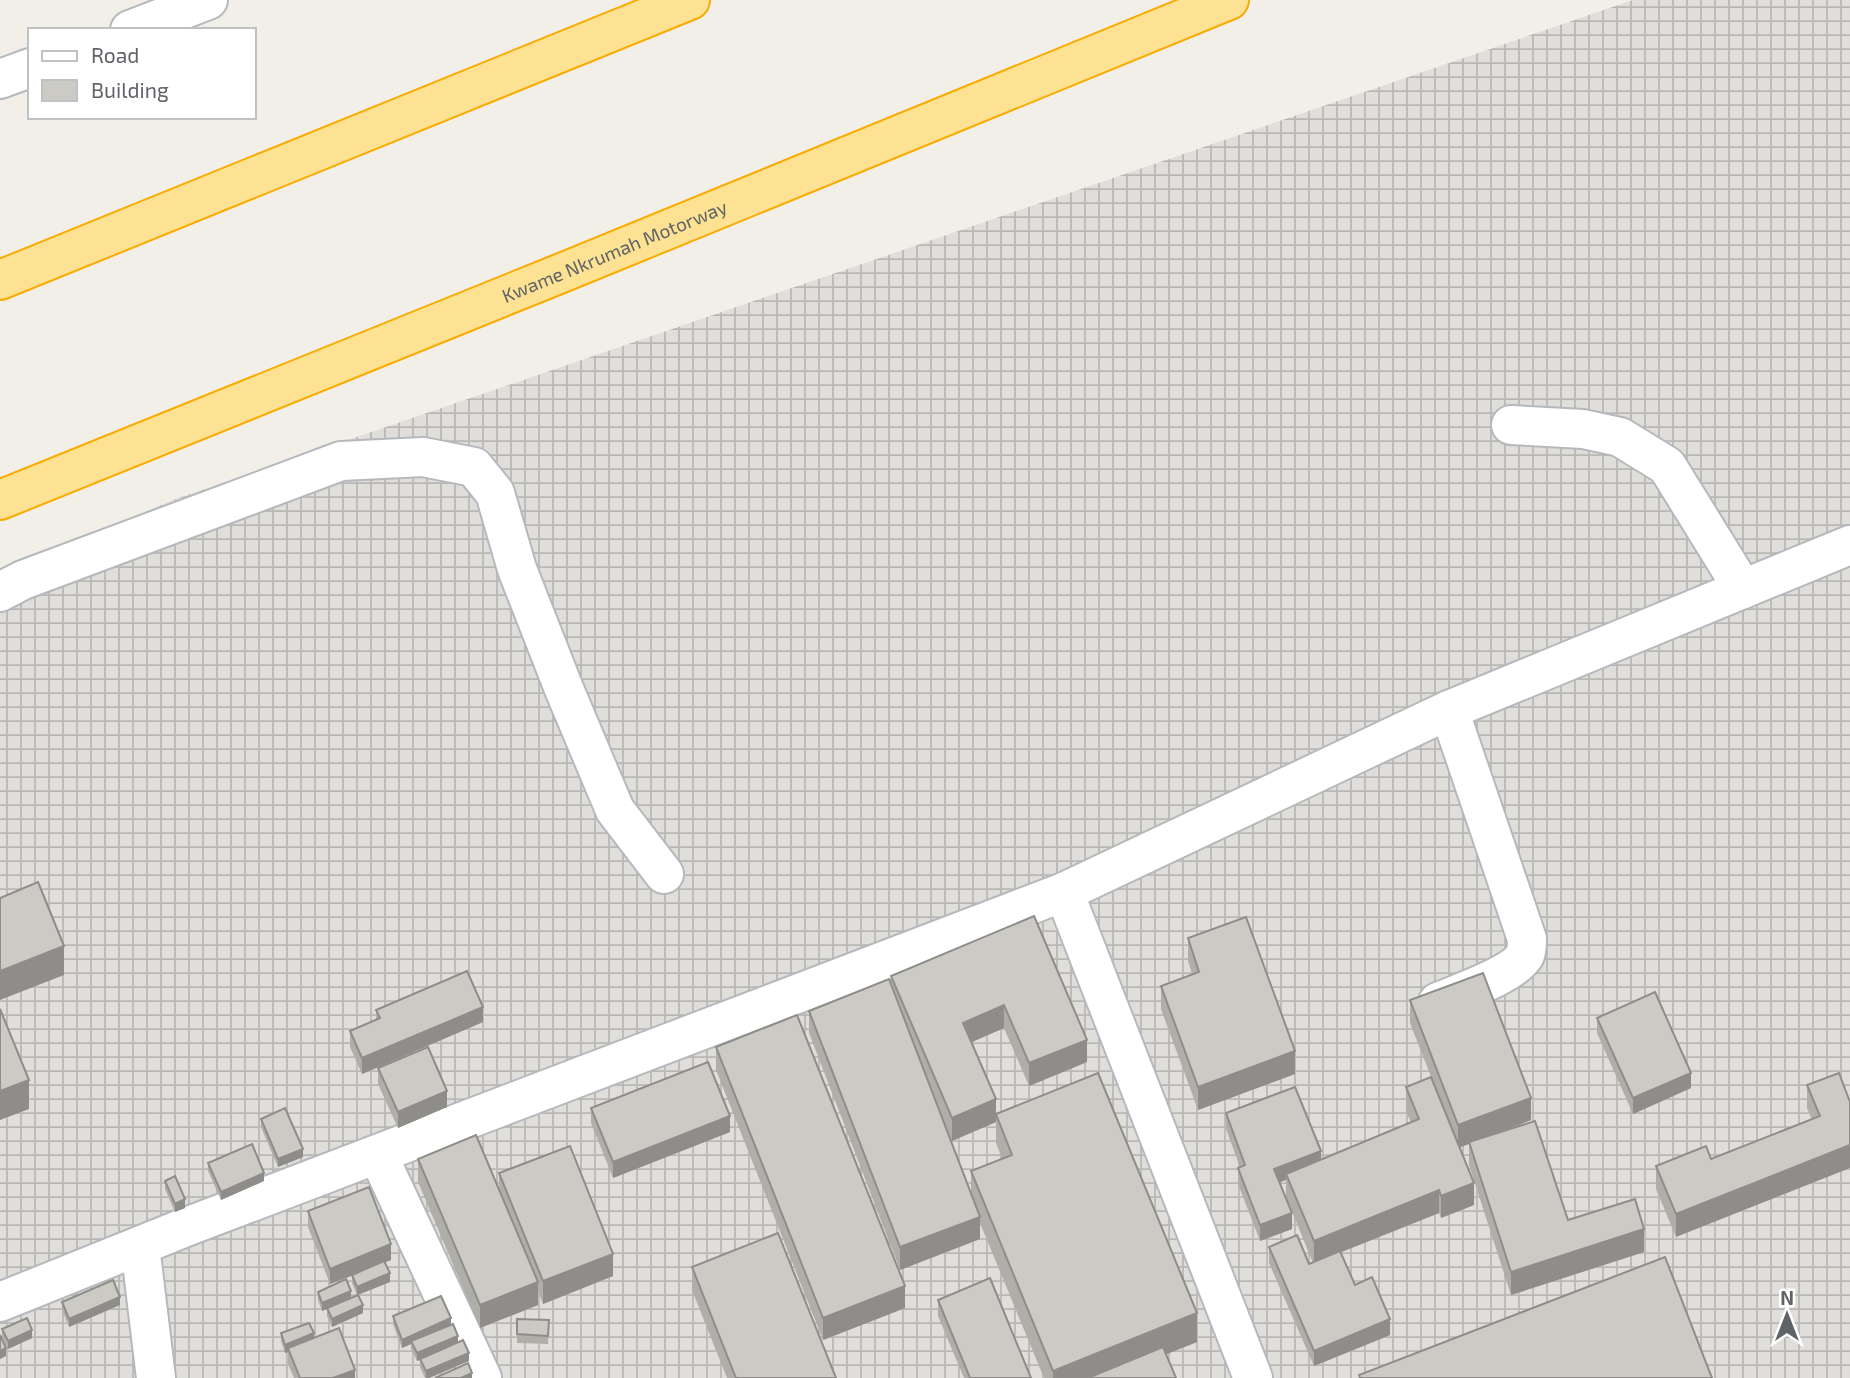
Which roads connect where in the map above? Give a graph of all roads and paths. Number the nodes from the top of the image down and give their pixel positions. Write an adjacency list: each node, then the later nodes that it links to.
1 (208, 0): 4 (lane)
2 (690, 0): 7 (highway)
3 (1229, 0): 9 (highway, Kwame Nkrumah Motorway)
4 (135, 28)
5 (28, 69): 6 (lane)
6 (0, 79)
7 (0, 280)
8 (1511, 425): 11 (lane)
9 (0, 500)
10 (1850, 545): 11 (lane)
11 (1742, 589): 13 (lane)
12 (0, 592): 14 (lane)
13 (1449, 710): 15 (lane); 16 (lane)
14 (664, 874)
15 (1064, 892): 17 (lane); 22 (lane)
16 (1431, 1006)
17 (378, 1154): 18 (lane); 21 (lane)
18 (140, 1246): 19 (lane); 20 (lane)
19 (0, 1302)
20 (156, 1378)
21 (482, 1378)
22 (1253, 1378)

